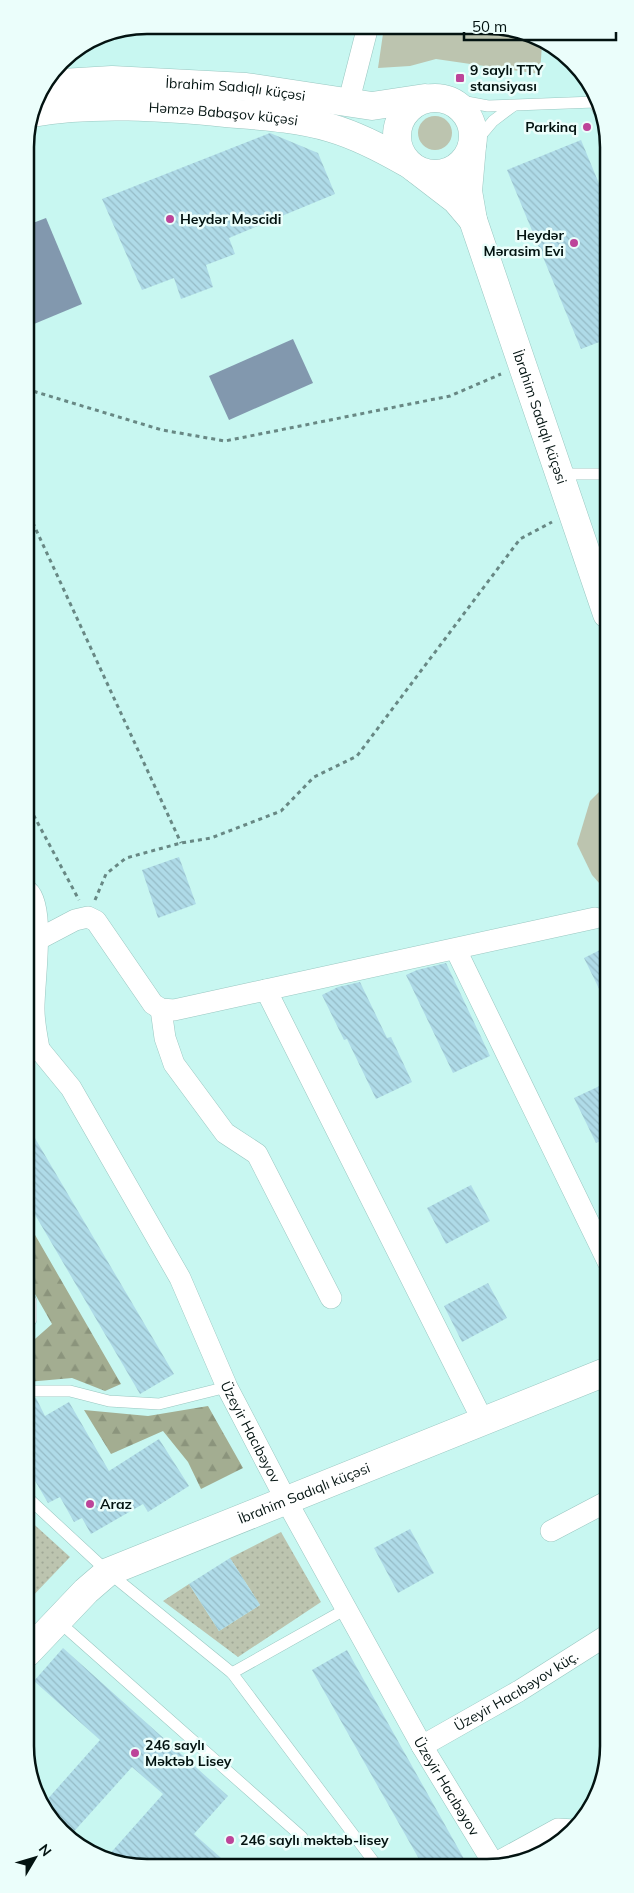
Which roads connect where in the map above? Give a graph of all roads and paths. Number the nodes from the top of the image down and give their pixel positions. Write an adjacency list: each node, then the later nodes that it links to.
1 (366, 34): 5 (street)
2 (53, 84): 5 (street, İbrahim Sadıqlı küçəsi)
3 (435, 98): 5 (street, İbrahim Sadıqlı küçəsi); 6 (lane); 8 (street); 9 (street)
4 (591, 102): 6 (lane)
5 (348, 104)
6 (513, 106): 8 (lane)
7 (40, 112): 9 (street, Həmzə Babaşov küçəsi)
8 (472, 146): 9 (street); 10 (street, İbrahim Sadıqlı küçəsi)
9 (411, 166): 10 (street, Həmzə Babaşov küçəsi)
10 (473, 220): 11 (street, İbrahim Sadıqlı küçəsi)
11 (523, 364): 12 (path); 13 (street, İbrahim Sadıqlı küçəsi)
12 (34, 391)
13 (561, 474): 14 (lane); 15 (street, İbrahim Sadıqlı küçəsi)
14 (600, 474)
15 (573, 510): 17 (street, İbrahim Sadıqlı küçəsi); 19 (path)
16 (34, 525): 19 (path)
17 (600, 593)
18 (34, 816): 21 (path)
19 (182, 843): 21 (path)
20 (34, 899): 23 (street)
21 (88, 917): 23 (street); 26 (street)
22 (595, 918): 24 (street)
23 (37, 940): 27 (street)
24 (456, 950): 25 (street); 29 (street)
25 (266, 990): 26 (street); 34 (street)
26 (161, 1010): 30 (street)
27 (34, 1011)
28 (34, 1049): 32 (street, Üzeyir Hacıbəyov)
29 (600, 1246)
30 (332, 1298)
31 (600, 1374): 34 (street, İbrahim Sadıqlı küçəsi)
32 (228, 1387): 33 (lane); 35 (street, Üzeyir Hacıbəyov)
33 (34, 1391)
34 (483, 1421): 35 (street, İbrahim Sadıqlı küçəsi)
35 (286, 1500): 39 (street, İbrahim Sadıqlı küçəsi); 40 (street, Üzeyir Hacıbəyov)
36 (34, 1504): 39 (lane)
37 (600, 1505): 38 (street)
38 (551, 1531)
39 (108, 1572): 41 (street, İbrahim Sadıqlı küçəsi); 44 (lane)
40 (346, 1609): 44 (lane); 45 (street, Üzeyir Hacıbəyov)
41 (57, 1620): 43 (street, İbrahim Sadıqlı küçəsi); 47 (lane)
42 (600, 1640): 45 (street, Üzeyir Hacıbəyov küç.)
43 (34, 1645)
44 (232, 1673): 49 (lane)
45 (422, 1746): 50 (street, Üzeyir Hacıbəyov)
46 (564, 1829): 48 (street)
47 (302, 1837)
48 (508, 1857)
49 (372, 1859)
50 (490, 1859)

